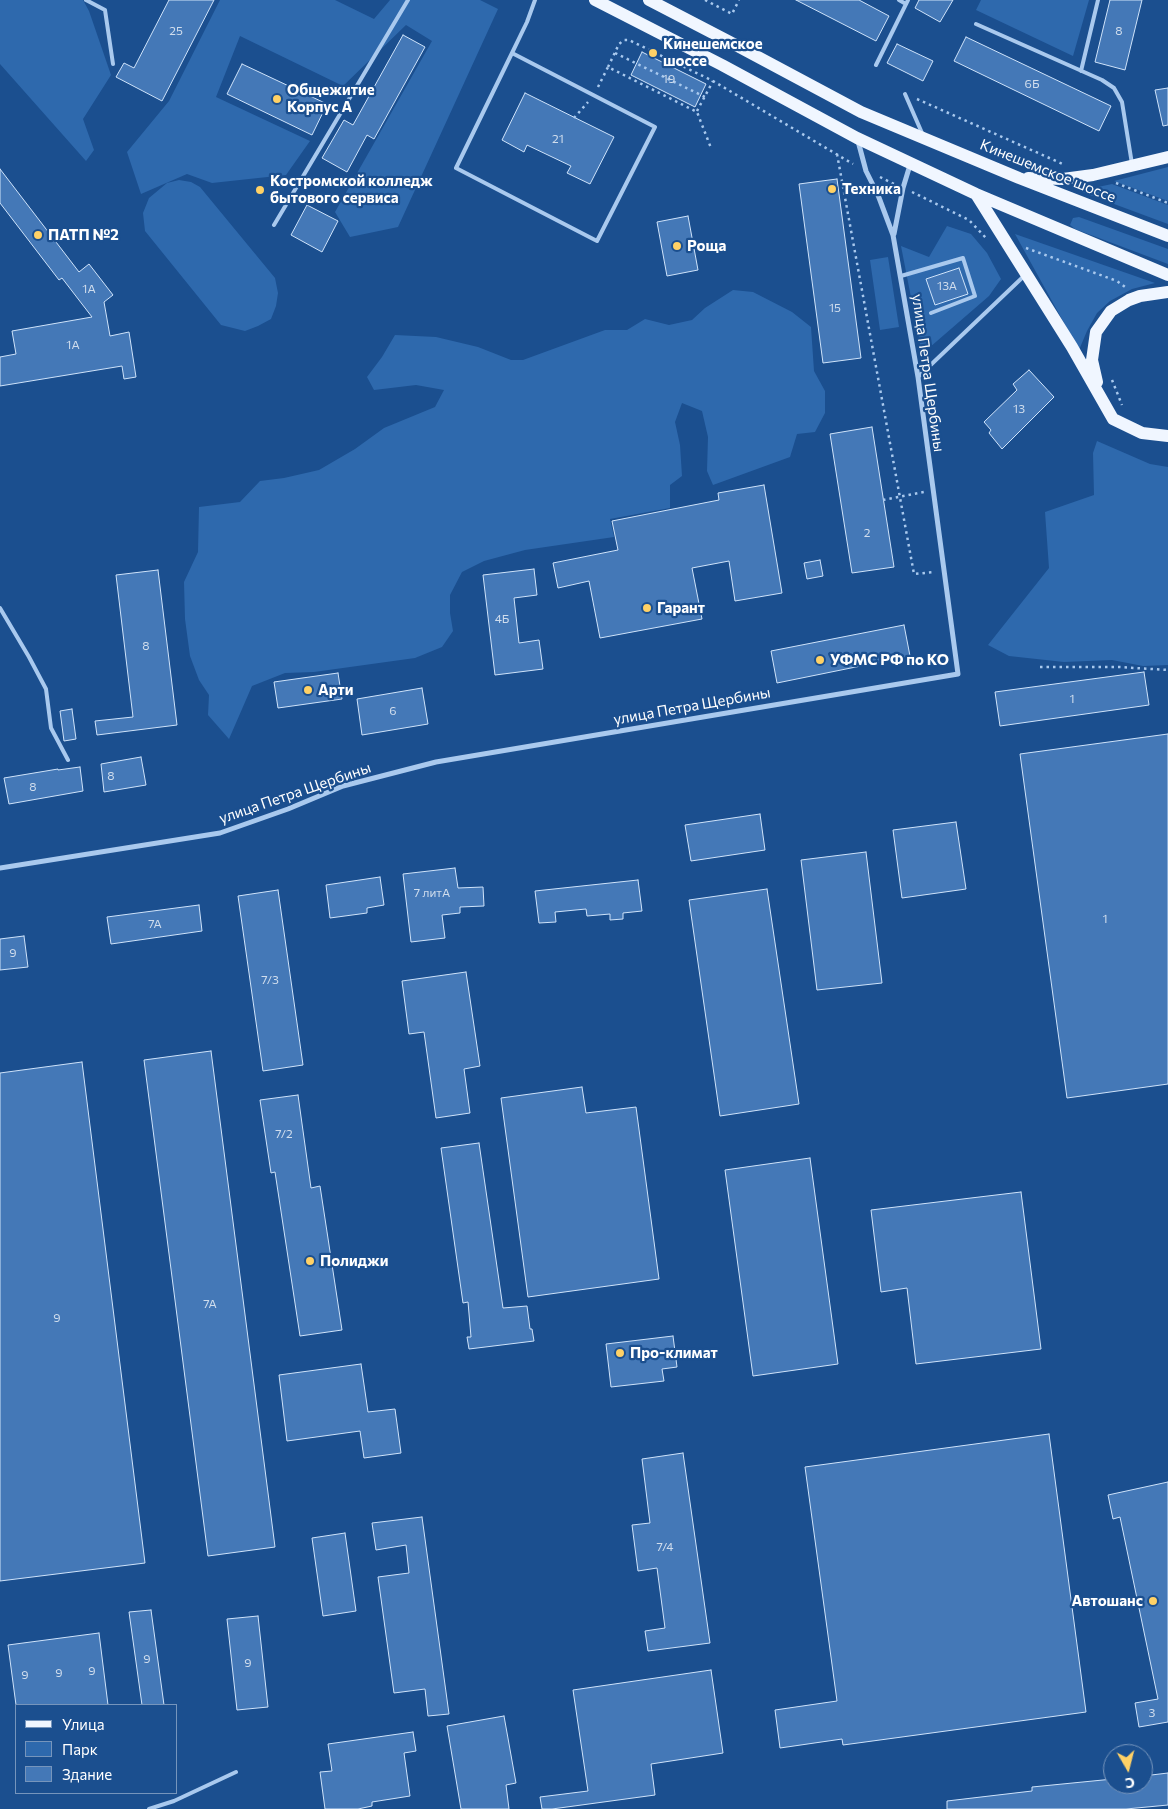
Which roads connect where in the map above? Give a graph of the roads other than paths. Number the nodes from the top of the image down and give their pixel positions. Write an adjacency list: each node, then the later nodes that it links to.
1 (86, 0): 11 (lane)
2 (408, 0): 22 (lane)
3 (535, 0): 10 (lane)
4 (595, 0): 15 (main road)
5 (649, 0): 16 (main road, Кинешемское шоссе)
6 (898, 0): 8 (lane)
7 (1098, 0): 13 (lane)
8 (907, 2): 12 (lane)
9 (976, 24): 13 (lane)
10 (512, 53): 10 (lane)
11 (113, 64)
12 (876, 65)
13 (1081, 70): 19 (lane)
14 (905, 94): 16 (lane)
15 (857, 138): 18 (main road); 23 (street, улица Петра Щербины)
16 (925, 140): 20 (main road, Кинешемское шоссе)
17 (1168, 157): 19 (main road)
18 (911, 163): 21 (main road); 23 (street, улица Петра Щербины)
19 (1132, 166): 20 (main road)
20 (1019, 178): 24 (main road, Кинешемское шоссе)
21 (976, 194): 25 (main road); 26 (main road)
22 (274, 225)
23 (894, 234): 27 (street, улица Петра Щербины)
24 (1168, 236)
25 (1026, 274): 30 (lane); 31 (main road)
26 (1168, 275)
27 (901, 276): 29 (lane); 30 (street, улица Петра Щербины)
28 (1168, 292): 31 (main road)
29 (932, 314)
30 (918, 377): 35 (street, улица Петра Щербины)
31 (1100, 394): 32 (main road)
32 (1168, 436)
33 (0, 608): 34 (lane)
34 (68, 760)
35 (0, 868)
36 (236, 1772): 37 (lane)
37 (148, 1809)

